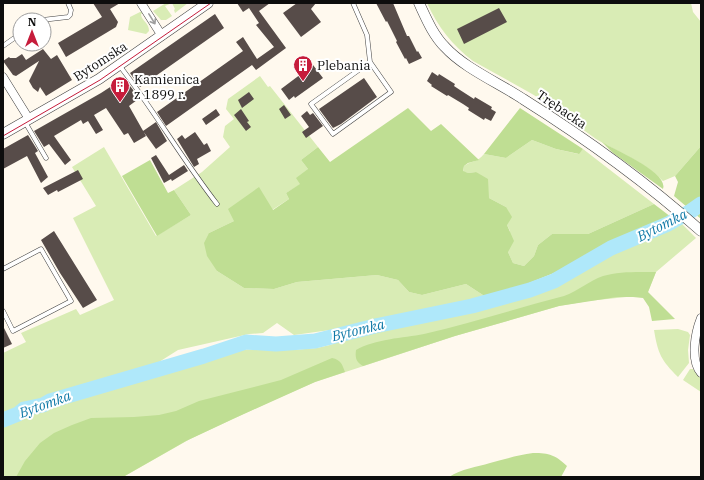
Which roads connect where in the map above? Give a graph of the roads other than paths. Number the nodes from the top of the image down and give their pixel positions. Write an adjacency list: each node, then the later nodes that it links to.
1 (68, 3): 6 (lane)
2 (141, 3): 7 (street, one-way to 7)
3 (353, 3): 10 (lane)
4 (419, 3): 17 (street, Trębacka)
5 (206, 4): 7 (street, Bytomska)
6 (52, 19)
7 (162, 36): 11 (street, Bytomska)
8 (12, 40): 9 (lane)
9 (3, 46)
10 (370, 62): 10 (lane)
11 (119, 65): 13 (street, Bytomska); 16 (lane)
12 (3, 77): 13 (street)
13 (27, 120): 14 (street, Bytomska); 15 (lane)
14 (3, 134)
15 (46, 158)
16 (217, 204)
17 (699, 229)
18 (3, 268): 19 (lane)
19 (3, 311)
20 (701, 318): 21 (street)
21 (701, 373)

